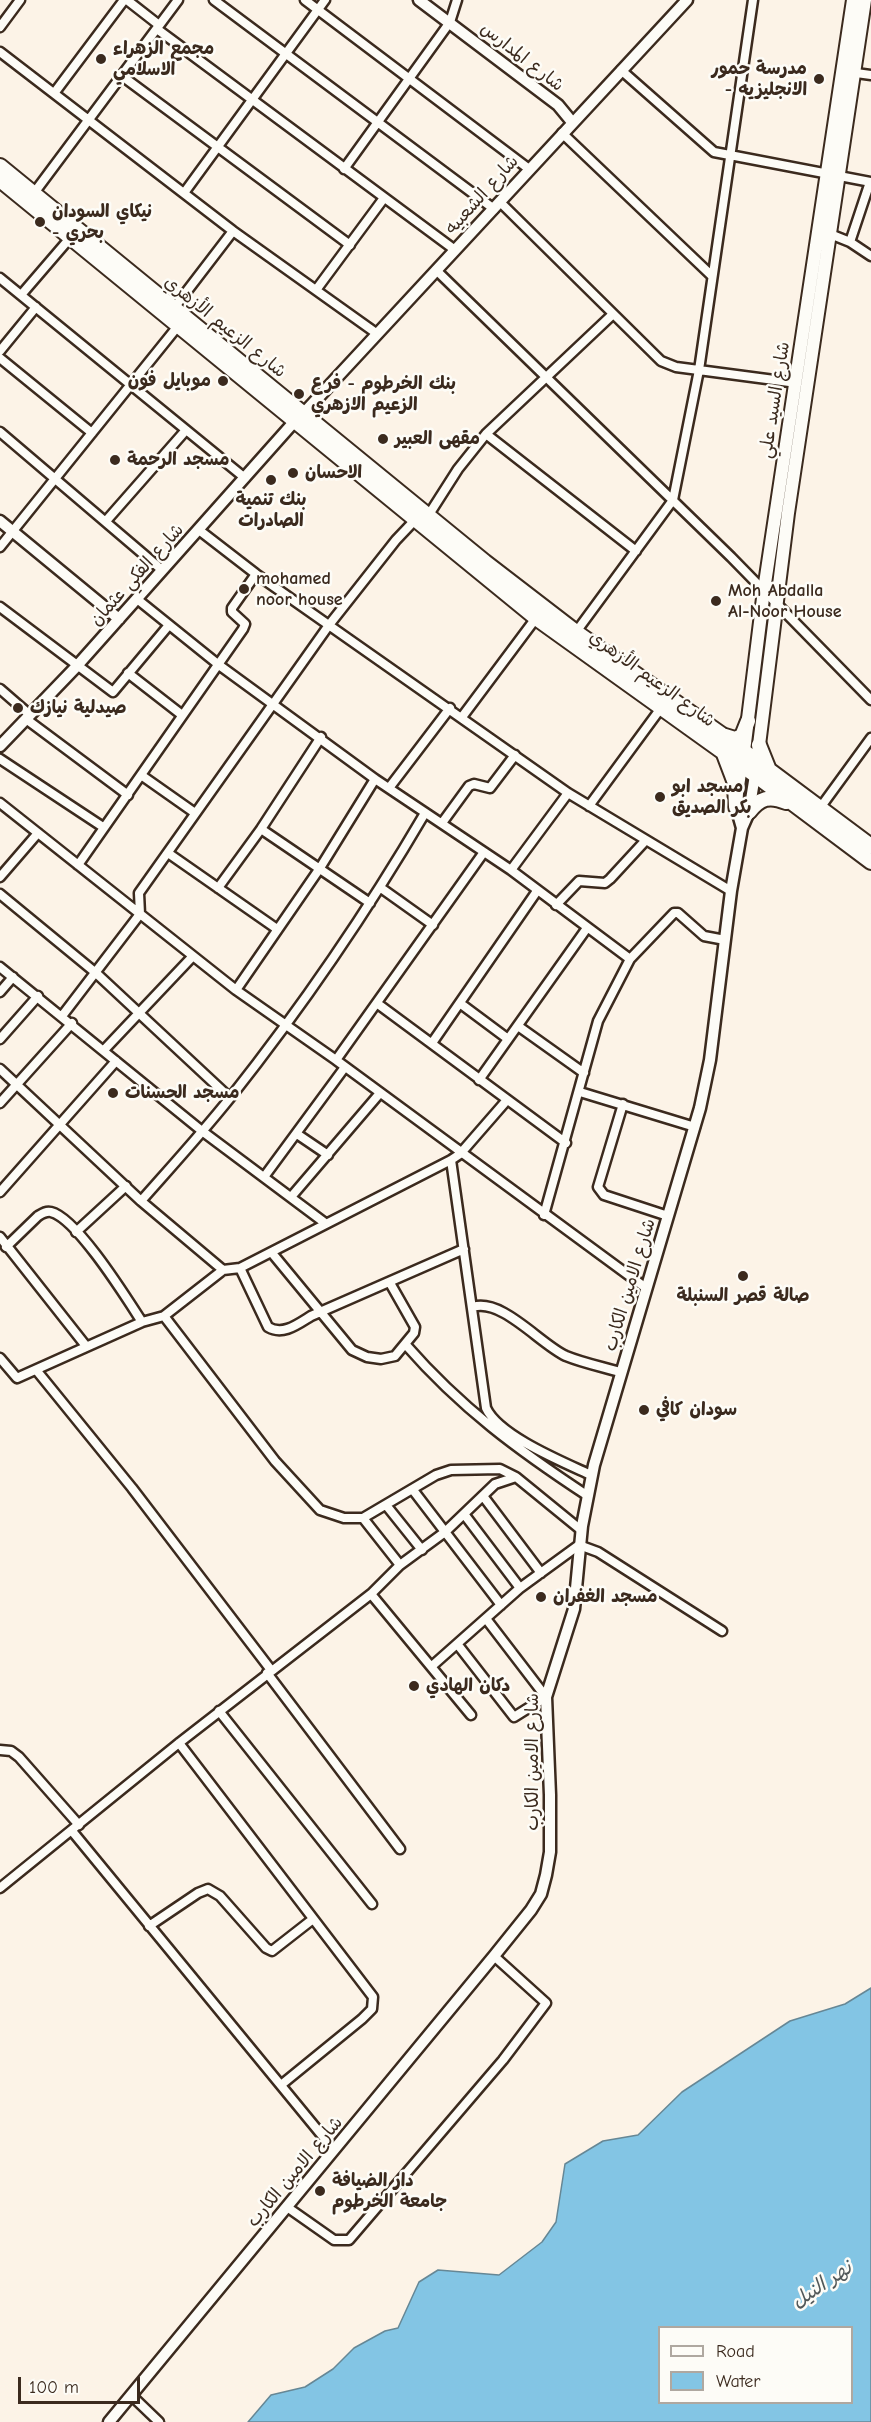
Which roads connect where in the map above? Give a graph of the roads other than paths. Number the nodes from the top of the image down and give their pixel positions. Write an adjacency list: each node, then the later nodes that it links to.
1 (20, 0): 15 (street)
2 (126, 0): 16 (street); 24 (street)
3 (178, 0): 16 (street)
4 (214, 0): 18 (street)
5 (305, 0): 13 (street)
6 (325, 0): 13 (street)
7 (419, 0): 14 (street, شارع المدارس)
8 (457, 0): 14 (street)
9 (687, 0): 19 (street, شارع الشعبيه)
10 (753, 0): 31 (street)
11 (853, 0): 20 (main road, شارع السيد علي)
12 (865, 0): 20 (main road, شارع السيد علي)
13 (318, 10): 18 (street); 23 (street)
14 (450, 22): 23 (street); 28 (street, شارع المدارس)
15 (0, 27)
16 (158, 27): 22 (street); 25 (street)
17 (0, 52): 24 (street)
18 (286, 53): 25 (street); 27 (street)
19 (621, 70): 28 (street, شارع الشعبيه); 31 (street)
20 (848, 72): 21 (street); 35 (main road, شارع السيد علي)
21 (871, 75)
22 (122, 76): 26 (street); 30 (street)
23 (409, 77): 27 (street); 34 (street)
24 (55, 92): 26 (street)
25 (251, 100): 30 (street); 33 (street)
26 (90, 120): 38 (street); 39 (street)
27 (377, 121): 33 (street); 41 (street)
28 (572, 122): 29 (street, شارع الشعبيه)
29 (562, 133): 34 (street, شارع الشعبيه); 50 (street)
30 (218, 147): 39 (street); 46 (street)
31 (729, 155): 35 (street); 50 (street)
32 (0, 166): 38 (main road, شارع الزعيم الأزهري)
33 (344, 169): 40 (street)
34 (529, 169): 41 (street, شارع الشعبيه)
35 (833, 174): 37 (street); 43 (main road, شارع السيد علي); 63 (main road, شارع السيد علي)
36 (0, 180): 44 (main road, شارع الزعيم الأزهري)
37 (870, 182): 45 (street)
38 (34, 193): 55 (main road, شارع الزعيم الأزهري)
39 (184, 193): 42 (street)
40 (384, 198): 46 (street); 47 (street)
41 (497, 206): 47 (street, شارع الشعبيه); 56 (street)
42 (233, 231): 52 (street); 55 (street)
43 (830, 234): 45 (street); 84 (main road, شارع السيد علي)
44 (70, 238): 53 (street); 57 (main road, شارع الزعيم الأزهري)
45 (850, 242): 48 (street)
46 (350, 245): 52 (street)
47 (455, 250): 49 (street, شارع الشعبيه)
48 (871, 256)
49 (436, 270): 58 (street, شارع الشعبيه); 62 (street)
50 (711, 275): 61 (street)
51 (0, 278): 53 (street)
52 (316, 290): 58 (street)
53 (21, 295): 54 (street)
54 (36, 307): 59 (street); 64 (street)
55 (174, 308): 65 (main road, شارع الزعيم الأزهري)
56 (612, 315): 61 (street); 62 (street)
57 (178, 326): 64 (street); 65 (main road, شارع الزعيم الأزهري)
58 (376, 333): 65 (street, شارع الشعبيه)
59 (0, 351)
60 (0, 357): 68 (street)
61 (699, 370): 63 (street); 72 (street)
62 (545, 378): 69 (street); 72 (street)
63 (797, 383): 82 (main road, شارع السيد علي)
64 (131, 385): 66 (street); 68 (street)
65 (299, 418): 71 (street, شارع الفكي عثمان); 73 (main road, شارع الزعيم الأزهري)
66 (186, 430): 71 (street); 75 (street)
67 (0, 432): 70 (street)
68 (92, 433): 70 (street)
69 (486, 434): 73 (street); 79 (street)
70 (56, 477): 75 (street); 77 (street)
71 (245, 478): 76 (street, شارع الفكي عثمان)
72 (673, 500): 79 (street); 82 (street)
73 (422, 518): 86 (main road, شارع الزعيم الأزهري); 89 (street); 90 (main road, شارع الزعيم الأزهري)
74 (0, 521): 77 (street)
75 (106, 521): 80 (street)
76 (199, 530): 80 (street, شارع الفكي عثمان); 81 (street)
77 (13, 531): 78 (street); 87 (street)
78 (0, 547)
79 (636, 551): 90 (street)
80 (162, 570): 83 (street, شارع الفكي عثمان)
81 (256, 574): 89 (street); 91 (street)
82 (764, 590): 84 (street); 102 (main road, شارع السيد علي)
83 (137, 599): 87 (street, شارع الفكي عثمان); 88 (street)
84 (776, 602): 95 (street); 106 (main road, شارع السيد علي)
85 (0, 607): 92 (street)
86 (536, 618): 98 (main road, شارع الزعيم الأزهري); 101 (street)
87 (119, 619): 92 (street, شارع الفكي عثمان)
88 (169, 625): 91 (street); 93 (street)
89 (329, 625): 96 (street); 97 (street)
90 (576, 632): 103 (main road, شارع الزعيم الأزهري)
91 (219, 665): 96 (street); 99 (street)
92 (76, 667): 93 (street); 100 (street, شارع الفكي عثمان)
93 (128, 673): 99 (street)
94 (0, 689): 100 (street)
95 (871, 700)
96 (273, 702): 104 (street); 124 (street)
97 (450, 708): 101 (street); 116 (street)
98 (661, 708): 108 (main road, شارع الزعيم الأزهري); 120 (street)
99 (182, 715): 114 (street)
100 (28, 717): 107 (street, شارع الفكي عثمان); 118 (street)
101 (462, 717): 109 (street)
102 (748, 721): 103 (main road); 111 (main road, شارع السيد علي)
103 (721, 734): 111 (main road, شارع الزعيم الأزهري)
104 (321, 737): 115 (street); 128 (street)
105 (871, 738): 122 (street)
106 (759, 745): 112 (main road, شارع السيد علي); 113 (main road)
107 (0, 746)
108 (723, 752): 111 (main road, شارع الزعيم الأزهري); 123 (main road)
109 (515, 755): 117 (street); 126 (street)
110 (0, 759): 127 (street)
111 (743, 759): 112 (main road, شارع الزعيم الأزهري); 123 (street, شارع السيد علي)
112 (756, 768): 113 (main road, شارع الزعيم الأزهري); 121 (main road, شارع الزعيم الأزهري); 123 (street, شارع الامين الكارب)
113 (772, 774): 122 (main road, شارع الزعيم الأزهري)
114 (141, 775): 118 (street); 124 (street)
115 (375, 779): 116 (street); 136 (street)
116 (389, 788): 125 (street)
117 (568, 793): 120 (street); 137 (street)
118 (128, 795): 127 (street)
119 (0, 803): 129 (street)
120 (589, 806): 130 (street)
121 (799, 808): 123 (main road); 134 (main road, شارع الزعيم الأزهري)
122 (820, 808): 131 (main road, شارع الزعيم الأزهري)
123 (743, 809): 142 (street, شارع الامين الكارب)
124 (195, 813): 133 (street)
125 (425, 813): 126 (street); 140 (street)
126 (442, 823): 132 (street)
127 (104, 827): 135 (street)
128 (261, 829): 136 (street); 139 (street)
129 (38, 833): 135 (street); 138 (street)
130 (646, 840): 142 (street); 145 (street)
131 (871, 846)
132 (484, 852): 137 (street); 147 (street)
133 (168, 853): 139 (street); 146 (street)
134 (871, 862)
135 (78, 865): 146 (street)
136 (320, 868): 144 (street); 149 (street)
137 (511, 870): 141 (street)
138 (0, 877)
139 (218, 888): 149 (street)
140 (381, 888): 144 (street); 147 (street)
141 (537, 891): 145 (street); 160 (street)
142 (731, 891): 150 (street, شارع الامين الكارب)
143 (0, 894): 154 (street)
144 (370, 903): 164 (street)
145 (556, 905): 148 (street)
146 (140, 914): 151 (street); 154 (street)
147 (433, 925): 159 (street)
148 (587, 928): 152 (street); 165 (street)
149 (277, 929): 156 (street)
150 (725, 940): 152 (street); 184 (street, شارع الامين الكارب)
151 (193, 956): 156 (street); 161 (street)
152 (630, 959): 174 (street)
153 (0, 967): 155 (street)
154 (96, 973): 161 (street); 162 (street)
155 (13, 977): 157 (street); 158 (street)
156 (236, 990): 164 (street)
157 (0, 992)
158 (38, 996): 162 (street); 166 (street)
159 (378, 1004): 168 (street); 170 (street)
160 (461, 1004): 167 (street); 168 (street)
161 (137, 1013): 169 (street); 179 (street)
162 (62, 1016): 163 (street)
163 (72, 1023): 169 (street); 176 (street)
164 (285, 1025): 170 (street); 179 (street)
165 (518, 1026): 167 (street); 174 (street)
166 (0, 1039)
167 (508, 1039): 175 (street)
168 (432, 1044): 175 (street)
169 (104, 1050): 171 (street)
170 (336, 1060): 172 (street)
171 (117, 1061): 183 (street); 185 (street)
172 (345, 1067): 178 (street); 186 (street)
173 (0, 1069): 176 (street)
174 (584, 1073): 177 (street)
175 (478, 1080): 180 (street)
176 (16, 1084): 181 (street); 183 (street)
177 (580, 1092): 182 (street); 187 (street)
178 (380, 1093): 188 (street); 189 (street)
179 (230, 1098): 185 (street)
180 (507, 1100): 187 (street); 188 (street)
181 (0, 1103)
182 (623, 1104): 184 (street); 197 (street)
183 (61, 1124): 192 (street); 193 (street)
184 (695, 1127): 197 (street, شارع الامين الكارب)
185 (202, 1131): 191 (street); 195 (street)
186 (297, 1134): 189 (street); 191 (street)
187 (566, 1143): 196 (street)
188 (460, 1154): 190 (street); 196 (street)
189 (328, 1155): 194 (street)
190 (451, 1160): 198 (street); 202 (street)
191 (264, 1177): 194 (street)
192 (126, 1186): 195 (street); 199 (street)
193 (0, 1192)
194 (291, 1197): 198 (street)
195 (141, 1201): 205 (street)
196 (544, 1215): 207 (street)
197 (668, 1216): 207 (street, شارع الامين الكارب)
198 (325, 1223): 203 (street)
199 (76, 1232): 201 (street); 211 (street)
200 (0, 1237): 201 (street)
201 (6, 1247): 213 (street)
202 (464, 1249): 206 (street); 208 (street)
203 (272, 1253): 204 (street); 209 (street)
204 (240, 1268): 205 (street); 209 (street)
205 (223, 1270): 210 (street)
206 (390, 1282): 209 (street); 212 (street)
207 (646, 1288): 216 (street, شارع الامين الكارب)
208 (473, 1307): 216 (street); 217 (street)
209 (322, 1313): 212 (street)
210 (164, 1316): 211 (street); 224 (street)
211 (142, 1322): 213 (street)
212 (406, 1345): 221 (street)
213 (86, 1346): 215 (street)
214 (0, 1359): 215 (street)
215 (37, 1371): 238 (street)
216 (621, 1372): 217 (street, شارع الامين الكارب)
217 (591, 1475): 221 (street, شارع الامين الكارب)
218 (516, 1477): 219 (street); 220 (street); 225 (street)
219 (413, 1490): 222 (street); 226 (street)
220 (483, 1496): 223 (street); 230 (street)
221 (588, 1496): 225 (street, شارع الامين الكارب)
222 (386, 1505): 224 (street); 228 (street)
223 (464, 1514): 226 (street); 231 (street)
224 (363, 1518): 229 (street)
225 (581, 1530): 227 (street, شارع الامين الكارب)
226 (445, 1532): 228 (street); 233 (street)
227 (579, 1545): 230 (street); 235 (street); 239 (street, شارع الامين الكارب)
228 (422, 1550): 229 (street)
229 (400, 1565): 232 (street)
230 (541, 1573): 231 (street)
231 (520, 1588): 233 (street)
232 (371, 1594): 237 (street); 238 (street)
233 (501, 1605): 234 (street)
234 (487, 1620): 236 (street); 239 (street)
235 (722, 1631)
236 (458, 1645): 237 (street); 239 (street)
237 (432, 1666): 241 (street)
238 (269, 1671): 240 (street); 245 (street)
239 (546, 1697): 250 (street, شارع الامين الكارب)
240 (219, 1711): 242 (street); 247 (street)
241 (471, 1714)
242 (178, 1743): 244 (street); 248 (street)
243 (0, 1750): 244 (street)
244 (75, 1828): 246 (street); 249 (street)
245 (400, 1849)
246 (0, 1888)
247 (372, 1904)
248 (313, 1919): 249 (street); 251 (street)
249 (150, 1926): 251 (street)
250 (494, 1956): 252 (street, شارع الامين الكارب); 253 (street)
251 (281, 2085): 252 (street)
252 (334, 2150): 253 (street, شارع الامين الكارب)
253 (287, 2207): 254 (street, شارع الامين الكارب)
254 (132, 2396): 255 (street, شارع الامين الكارب); 256 (street)
255 (109, 2422)
256 (159, 2422)

